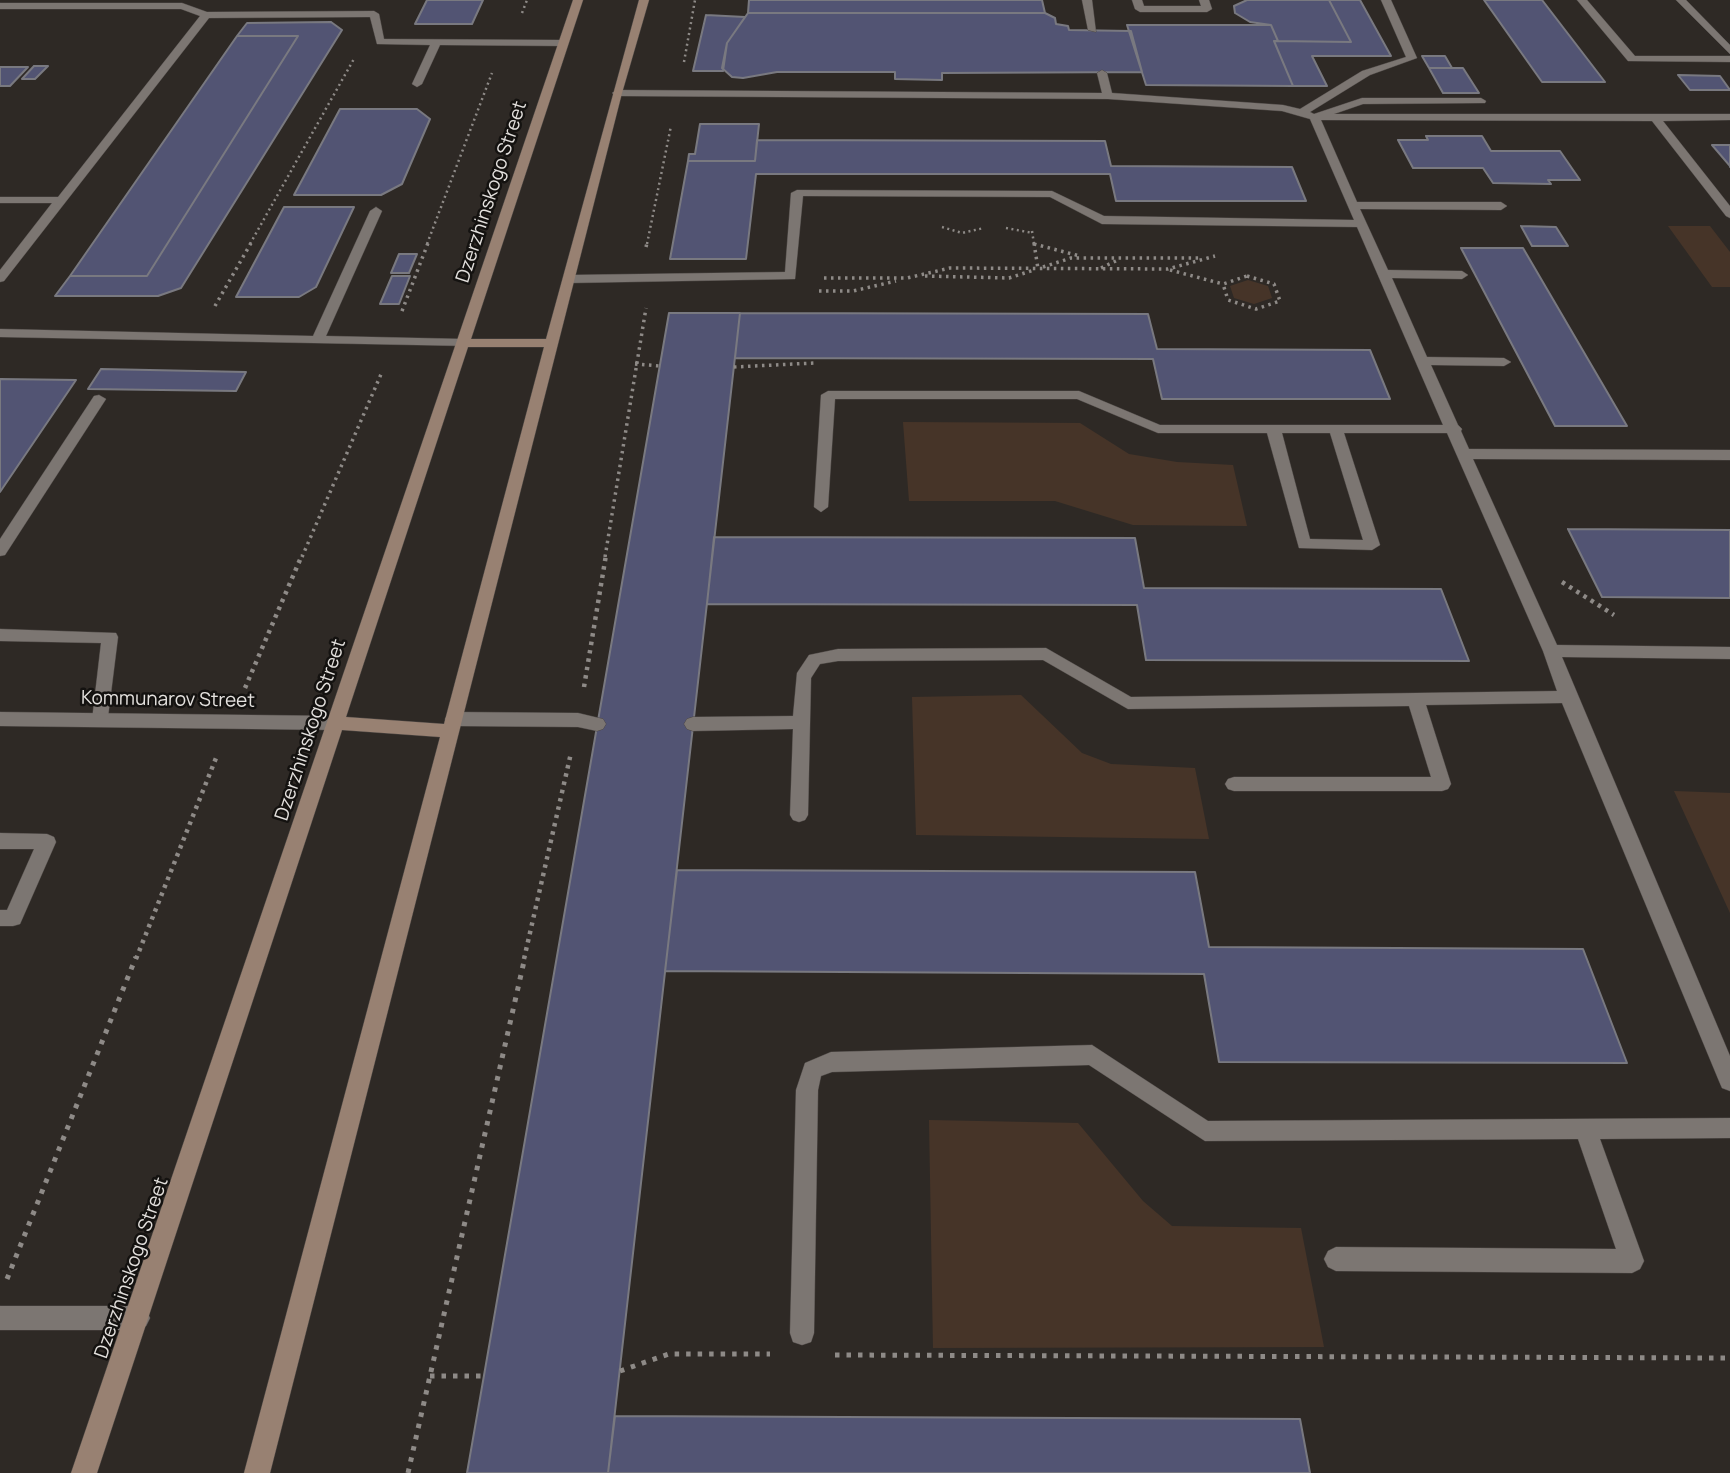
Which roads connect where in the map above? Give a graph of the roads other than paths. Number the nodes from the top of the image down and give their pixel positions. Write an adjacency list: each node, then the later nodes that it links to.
1 (578, 0): 15 (main road, Dzerzhinskogo Street)
2 (644, 0): 20 (main road)
3 (1087, 0): 13 (street)
4 (1137, 0): 5 (street)
5 (1204, 0)
6 (1386, 0): 23 (street)
7 (1582, 0): 17 (street)
8 (1681, 0): 16 (street)
9 (18, 3): 10 (street); 11 (street); 12 (street)
10 (0, 6)
11 (206, 15): 14 (street); 27 (street)
12 (0, 21)
13 (1093, 30)
14 (437, 43): 15 (street); 19 (street)
15 (563, 43): 40 (main road, Dzerzhinskogo Street)
16 (1730, 51)
17 (1730, 59)
18 (1102, 73): 21 (street)
19 (417, 84)
20 (617, 93): 21 (street); 36 (main road)
21 (1108, 96): 23 (street)
22 (1481, 101): 23 (street)
23 (1309, 115): 25 (street); 28 (street)
24 (1730, 117): 25 (street)
25 (1655, 118): 31 (street)
26 (0, 200): 27 (street)
27 (62, 200): 35 (street)
28 (1355, 205): 29 (street); 32 (street)
29 (1501, 206)
30 (376, 211): 38 (street)
31 (1730, 214)
32 (1363, 224): 33 (street); 36 (street)
33 (1385, 274): 34 (street); 41 (street)
34 (1462, 275)
35 (0, 278)
36 (569, 278): 39 (main road)
37 (0, 333): 38 (street)
38 (319, 338): 40 (street)
39 (552, 343): 40 (main road); 62 (main road)
40 (464, 344): 59 (main road, Dzerzhinskogo Street)
41 (1424, 360): 42 (street); 46 (street)
42 (1504, 362)
43 (99, 399): 50 (street)
44 (1273, 428): 45 (street); 45 (street); 49 (street)
45 (1335, 428): 46 (street)
46 (1455, 429): 47 (street)
47 (1465, 454): 48 (street); 52 (street)
48 (1730, 455)
49 (821, 507)
50 (0, 551)
51 (0, 635): 57 (street)
52 (1551, 651): 53 (street); 54 (street)
53 (1730, 653)
54 (1568, 697): 55 (street); 67 (street)
55 (1416, 700): 58 (street); 63 (street)
56 (0, 719): 57 (street, Kommunarov Street)
57 (101, 720): 59 (street, Kommunarov Street)
58 (801, 722): 61 (street); 64 (street)
59 (335, 723): 62 (main road); 72 (main road, Dzerzhinskogo Street)
60 (597, 724): 62 (street)
61 (693, 724)
62 (452, 725): 75 (main road)
63 (1234, 785)
64 (799, 815)
65 (0, 841): 66 (street)
66 (0, 918)
67 (1730, 1082)
68 (1585, 1128): 69 (street); 70 (street); 73 (street)
69 (1730, 1128)
70 (1336, 1259)
71 (0, 1318): 72 (street)
72 (138, 1318): 74 (main road, Dzerzhinskogo Street)
73 (802, 1333)
74 (84, 1473)
75 (257, 1473)

